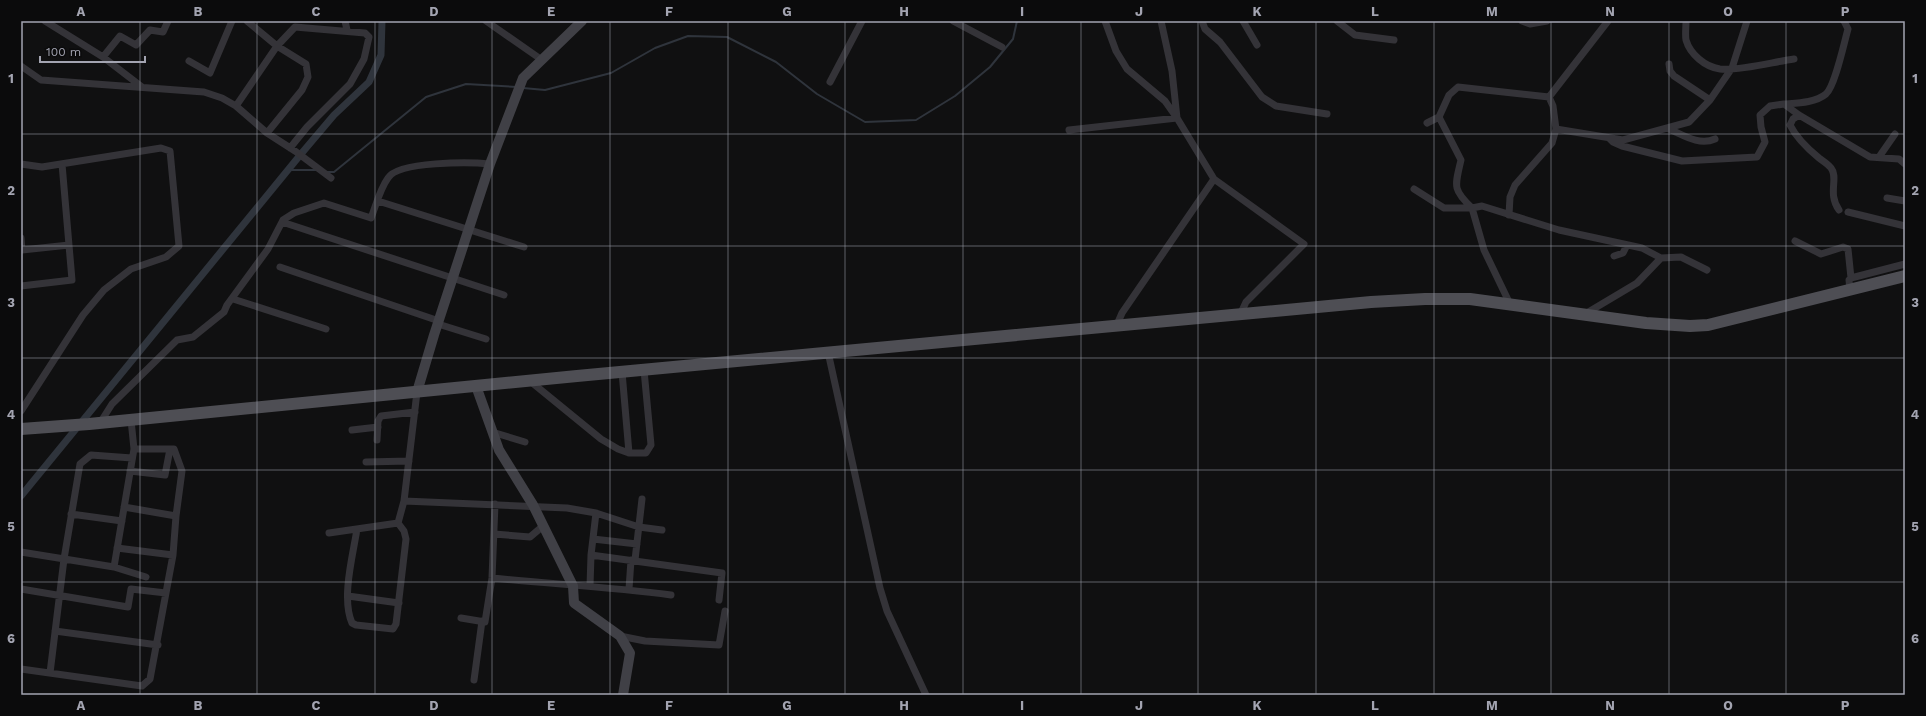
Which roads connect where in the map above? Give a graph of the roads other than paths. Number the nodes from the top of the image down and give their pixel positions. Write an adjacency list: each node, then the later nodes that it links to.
1 (45, 21): 29 (street)
2 (168, 21): 29 (street)
3 (232, 21): 32 (street)
4 (247, 21): 27 (street)
5 (345, 21): 23 (street)
6 (486, 21): 31 (street)
7 (582, 21): 31 (street)
8 (862, 21): 36 (street)
9 (953, 21): 28 (street)
10 (1105, 21): 45 (street)
11 (1161, 21): 45 (street)
12 (1202, 21): 42 (street)
13 (1243, 21): 26 (street)
14 (1337, 21): 25 (street)
15 (1522, 21): 16 (street)
16 (1547, 21)
17 (1602, 21): 24 (street)
18 (1608, 21): 24 (street)
19 (1686, 21): 35 (street)
20 (1844, 21): 40 (street)
21 (1744, 22): 35 (street)
22 (300, 24): 23 (street); 27 (street)
23 (347, 30): 54 (street)
24 (1598, 32): 38 (street)
25 (1394, 40)
26 (1257, 45)
27 (277, 46): 41 (street); 50 (street)
28 (1002, 47)
29 (103, 57): 37 (street)
30 (1794, 59): 35 (street)
31 (542, 60): 58 (street)
32 (189, 61)
33 (1669, 64): 39 (street)
34 (21, 66): 37 (street)
35 (1732, 68): 39 (street)
36 (830, 82)
37 (142, 87): 41 (street)
38 (1550, 97): 44 (street); 47 (street)
39 (1710, 100): 48 (street)
40 (1784, 104): 43 (street); 52 (street)
41 (236, 106): 50 (street)
42 (1327, 114)
43 (1800, 115): 55 (street); 67 (street)
44 (1439, 117): 46 (street); 66 (street)
45 (1177, 118): 49 (street); 61 (street)
46 (1427, 123)
47 (1556, 129): 52 (street); 69 (street)
48 (1669, 129): 52 (street); 53 (street)
49 (1069, 130)
50 (266, 133): 54 (street)
51 (1896, 134): 55 (street)
52 (1609, 138)
53 (1714, 139)
54 (293, 149): 60 (street)
55 (1879, 157): 59 (street)
56 (21, 164): 57 (street)
57 (62, 164): 75 (street); 102 (street)
58 (490, 164): 64 (street); 72 (street)
59 (1905, 164)
60 (331, 178)
61 (1214, 179): 91 (street); 93 (street)
62 (1414, 189): 66 (street)
63 (1887, 198): 65 (street)
64 (378, 200): 70 (street); 72 (street)
65 (1905, 201)
66 (1472, 208): 69 (street); 89 (street)
67 (1839, 210)
68 (1848, 212): 71 (street)
69 (1509, 215): 76 (street)
70 (282, 222): 84 (street); 88 (street)
71 (1905, 226)
72 (469, 229): 77 (street); 84 (street)
73 (21, 238): 75 (street)
74 (1795, 241): 85 (street)
75 (69, 245): 86 (street)
76 (1627, 245): 78 (street); 79 (street)
77 (524, 247)
78 (1614, 256)
79 (1661, 258): 82 (street); 90 (street)
80 (1905, 264): 85 (street)
81 (280, 267): 92 (street)
82 (1707, 270)
83 (1905, 276): 85 (main road)
84 (453, 278): 87 (street); 92 (street)
85 (1851, 284): 90 (main road)
86 (21, 286)
87 (504, 295)
88 (233, 299): 94 (street); 105 (street)
89 (1510, 304): 90 (main road); 91 (main road)
90 (1585, 314)
91 (1240, 315): 93 (main road)
92 (438, 322): 95 (street); 101 (street)
93 (1116, 327): 96 (main road)
94 (326, 329)
95 (486, 339)
96 (828, 352): 97 (main road); 166 (street)
97 (644, 370): 98 (main road); 114 (street)
98 (622, 372): 99 (main road); 114 (street)
99 (530, 380): 100 (main road); 114 (street)
100 (476, 386): 101 (main road); 109 (street)
101 (417, 392): 103 (street); 104 (main road)
102 (21, 411)
103 (415, 412): 106 (street); 116 (street)
104 (131, 420): 105 (main road); 112 (street)
105 (94, 423): 107 (main road)
106 (378, 427): 108 (street); 110 (street)
107 (21, 429)
108 (352, 430)
109 (492, 432): 111 (street); 122 (street)
110 (377, 440)
111 (525, 442)
112 (134, 449): 113 (street); 115 (street)
113 (170, 449): 118 (street); 126 (street)
114 (629, 453)
115 (132, 458): 118 (street); 125 (street)
116 (409, 461): 117 (street); 120 (street)
117 (366, 462)
118 (130, 471): 123 (street)
119 (642, 499): 130 (street)
120 (404, 501): 121 (street); 128 (street)
121 (495, 504): 122 (street); 134 (street)
122 (533, 505): 124 (street); 129 (street)
123 (124, 507): 126 (street); 127 (street)
124 (596, 513): 130 (street); 135 (street)
125 (71, 514): 127 (street); 141 (street)
126 (176, 516): 139 (street)
127 (122, 521): 137 (street)
128 (398, 523): 131 (street); 155 (street)
129 (543, 526): 134 (street); 146 (street)
130 (639, 527): 132 (street); 136 (street)
131 (357, 529): 133 (street); 153 (street)
132 (662, 530)
133 (329, 533)
134 (494, 534): 145 (street)
135 (593, 539): 136 (street); 140 (street)
136 (637, 544): 142 (street)
137 (118, 548): 139 (street); 143 (street)
138 (21, 552): 141 (street)
139 (173, 555): 150 (street)
140 (591, 555): 142 (street); 147 (street)
141 (64, 559): 143 (street); 152 (street)
142 (633, 560): 149 (street); 154 (street)
143 (114, 567): 144 (street)
144 (146, 576)
145 (492, 578): 146 (street); 158 (street)
146 (573, 586): 147 (street); 160 (street)
147 (590, 586): 149 (street)
148 (21, 589): 152 (street)
149 (629, 589): 151 (street)
150 (166, 593): 152 (street); 161 (street)
151 (671, 595)
152 (59, 596): 159 (street)
153 (348, 596): 155 (street); 155 (street)
154 (719, 600)
155 (399, 603)
156 (725, 610): 160 (street)
157 (461, 618): 158 (street)
158 (482, 621): 164 (street)
159 (55, 631): 161 (street); 163 (street)
160 (620, 636): 165 (street)
161 (158, 645): 163 (street)
162 (21, 669): 163 (street)
163 (50, 673)
164 (474, 680)
165 (623, 695)
166 (926, 695)

